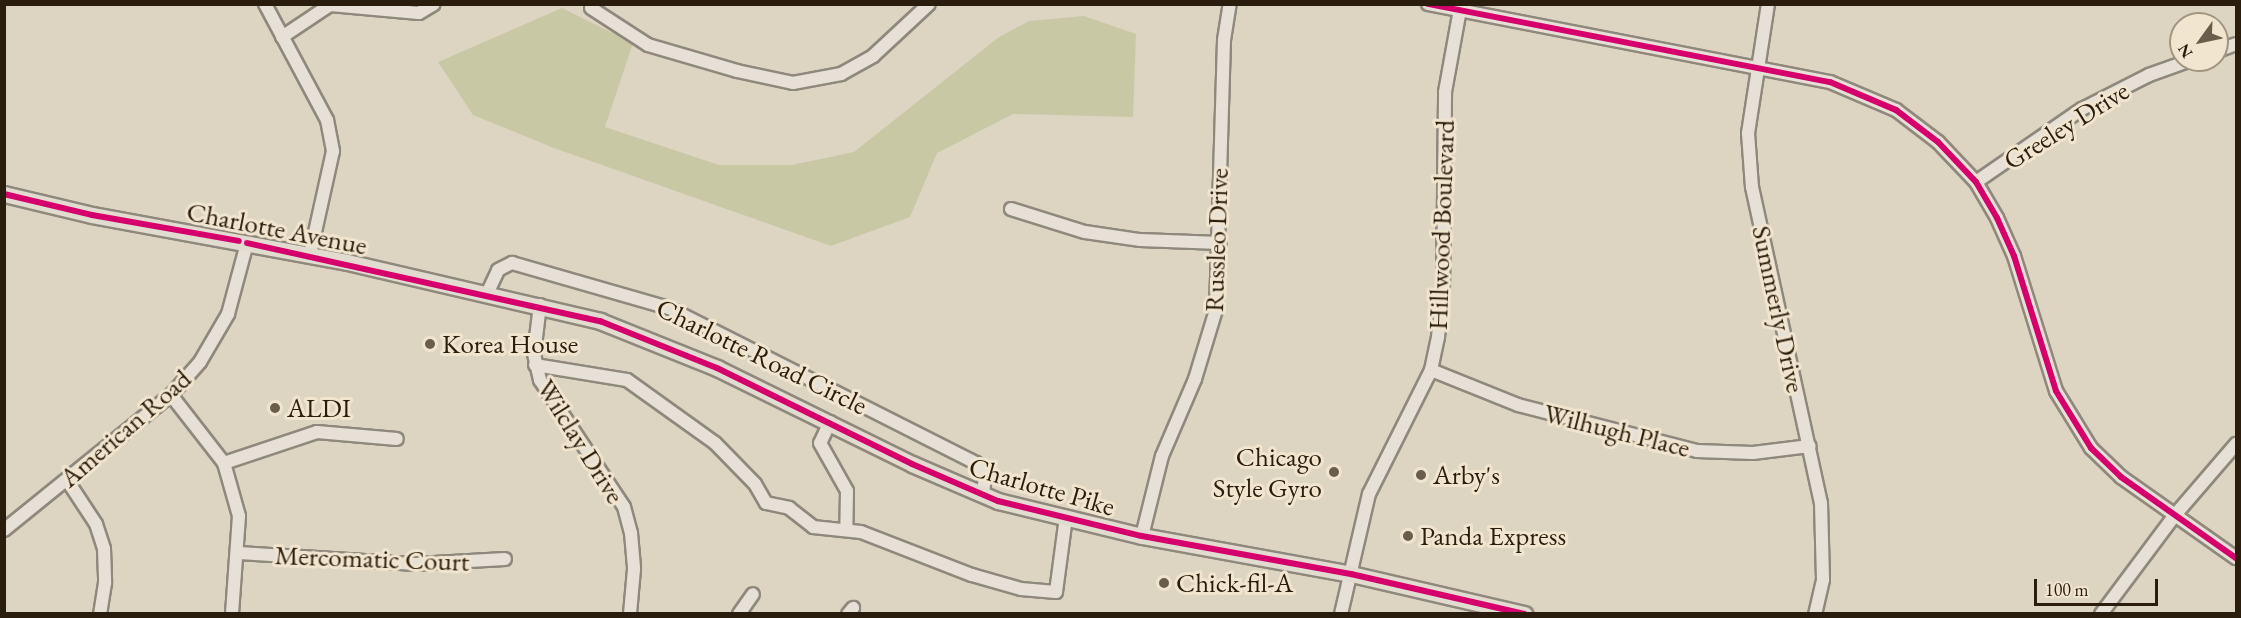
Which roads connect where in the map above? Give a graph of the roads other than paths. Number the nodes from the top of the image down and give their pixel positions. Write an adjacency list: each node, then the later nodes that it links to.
1 (265, 4): 10 (street)
2 (434, 4): 7 (street)
3 (928, 4): 9 (street)
4 (1230, 4): 17 (street, Russleo Drive)
5 (1428, 4): 8 (street)
6 (1768, 4): 11 (street, Summerly Drive)
7 (330, 5): 10 (street)
8 (1461, 7): 11 (street); 22 (street, Hillwood Boulevard)
9 (591, 8)
10 (282, 37): 18 (street)
11 (1756, 67): 13 (street); 27 (street, Summerly Drive)
12 (2169, 68): 13 (street, Greeley Drive)
13 (1976, 182): 31 (street)
14 (4, 194): 16 (main road, Charlotte Avenue)
15 (1011, 209): 17 (street)
16 (247, 243): 18 (main road, Charlotte Avenue); 23 (street, American Road)
17 (1220, 243): 35 (street, Russleo Drive)
18 (310, 255): 19 (main road, Charlotte Avenue)
19 (487, 294): 20 (main road, Charlotte Avenue); 30 (street, Charlotte Road Circle)
20 (540, 305): 21 (street, Wilclay Drive); 24 (main road, Charlotte Pike)
21 (535, 365): 34 (street); 43 (street, Wilclay Drive)
22 (1431, 370): 27 (street, Wilhugh Place); 39 (street, Hillwood Boulevard)
23 (171, 395): 28 (street); 29 (street, American Road)
24 (830, 422): 30 (main road, Charlotte Pike); 34 (street)
25 (397, 439): 28 (street)
26 (2236, 444): 31 (street)
27 (1810, 446): 47 (street, Summerly Drive)
28 (224, 463): 36 (street)
29 (67, 480): 33 (street, American Road); 41 (street)
30 (983, 495): 32 (main road, Charlotte Pike)
31 (2175, 515): 37 (street); 48 (street)
32 (1066, 518): 34 (street); 35 (main road, Charlotte Pike)
33 (4, 530)
34 (846, 530)
35 (1142, 536): 39 (main road, Charlotte Pike)
36 (239, 553): 38 (street, Mercomatic Court); 42 (street)
37 (2236, 558)
38 (505, 559)
39 (1351, 574): 45 (street, Hillwood Boulevard); 46 (main road, Charlotte Pike)
40 (753, 594): 44 (street)
41 (100, 614)
42 (232, 614)
43 (630, 614)
44 (739, 614)
45 (1341, 614)
46 (1524, 614)
47 (1815, 614)
48 (2102, 614)

